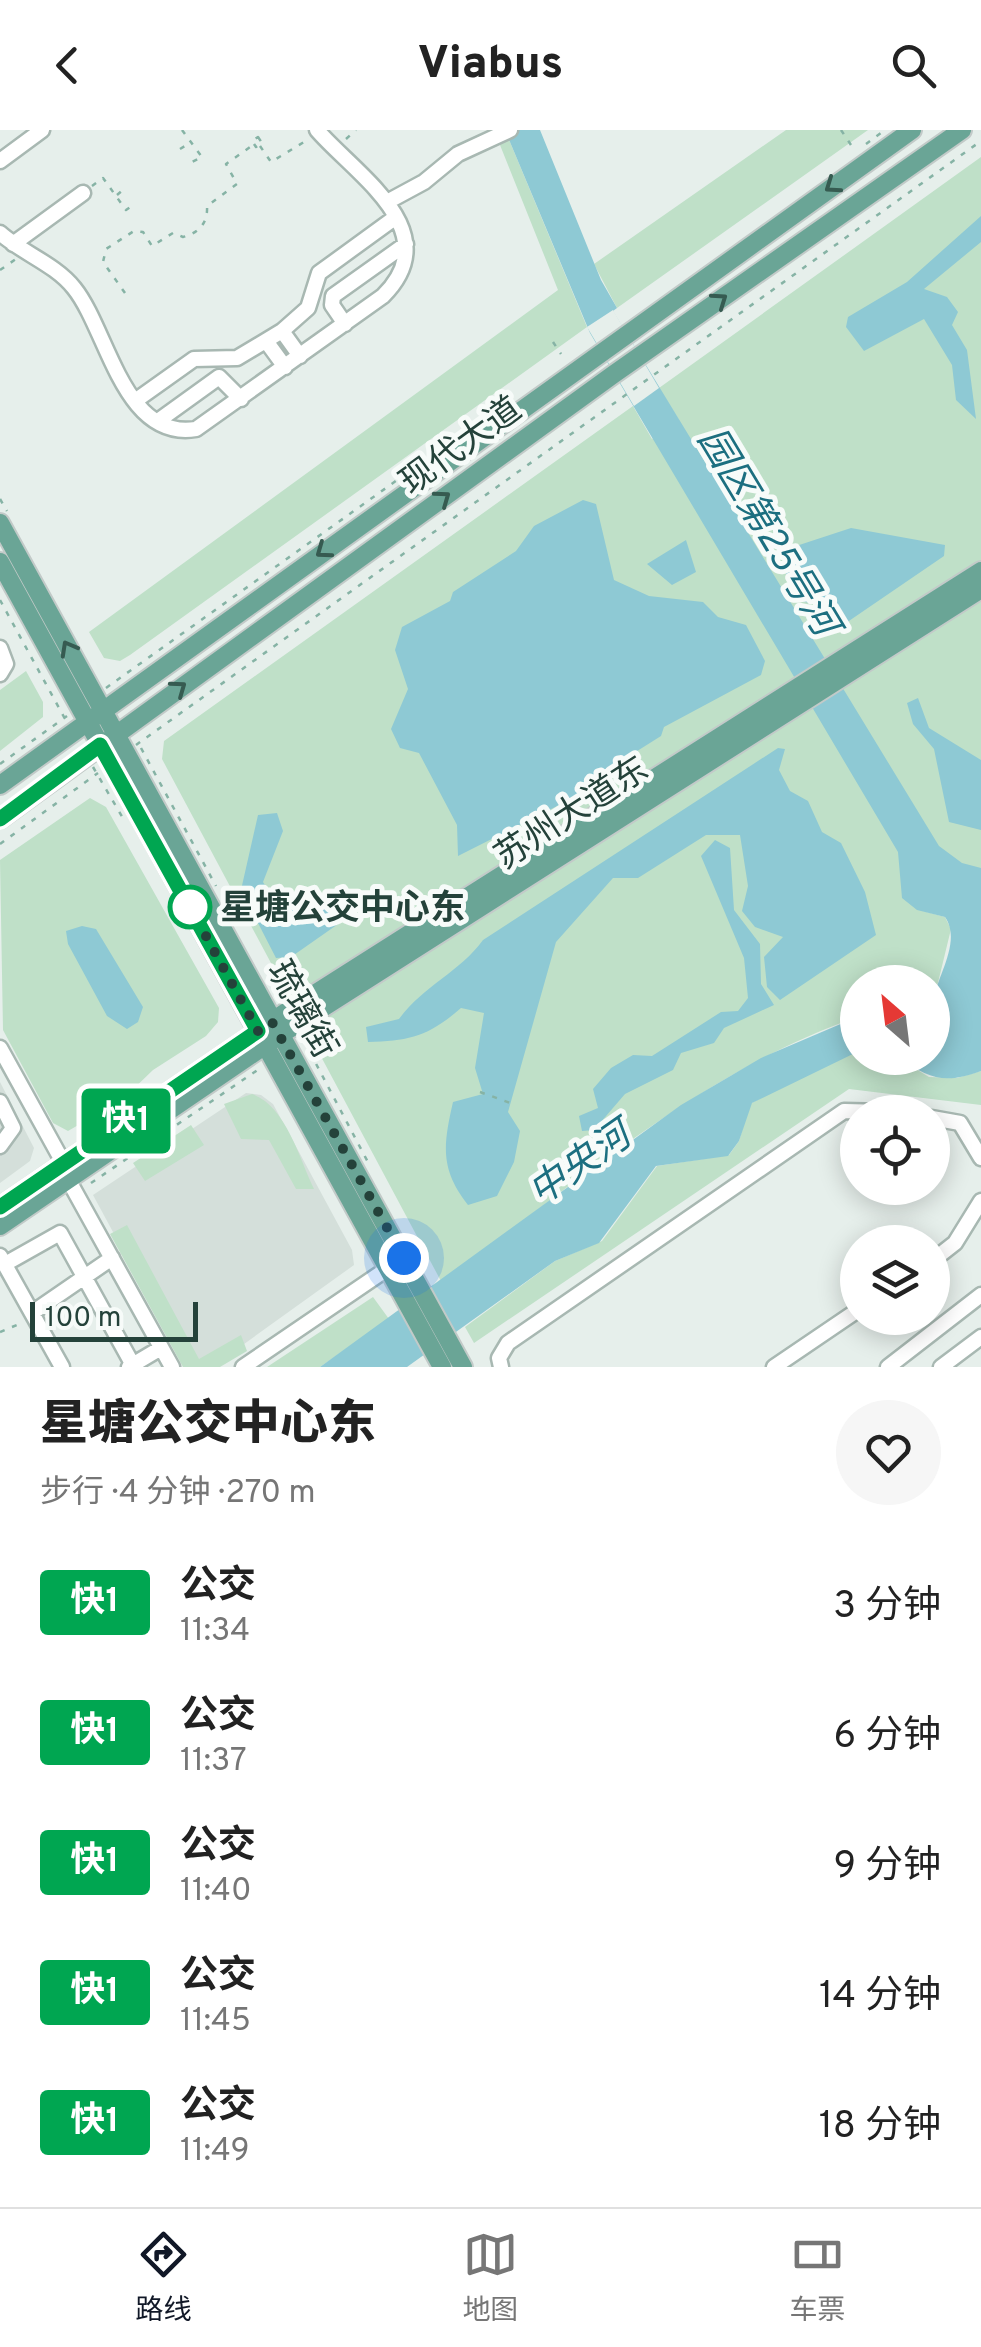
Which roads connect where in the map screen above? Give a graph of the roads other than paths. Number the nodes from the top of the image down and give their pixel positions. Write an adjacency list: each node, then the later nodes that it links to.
1 (42, 130): 6 (street)
2 (510, 130): 8 (street)
3 (912, 130): 29 (main road, 现代大道, one-way to 29)
4 (962, 130): 30 (main road, 现代大道, one-way to 4)
5 (318, 132): 8 (street)
6 (0, 161)
7 (83, 193): 12 (street)
8 (388, 202): 9 (street)
9 (396, 217): 11 (street); 14 (street)
10 (0, 232): 12 (street)
11 (406, 244): 13 (street); 13 (street)
12 (19, 249): 19 (street)
13 (344, 324): 16 (street)
14 (282, 330): 15 (street); 16 (street)
15 (266, 342): 17 (street); 19 (street)
16 (300, 356): 17 (street)
17 (285, 368): 18 (street)
18 (241, 400): 20 (street); 20 (street)
19 (135, 401): 20 (street)
20 (158, 421)
21 (0, 524): 29 (main road, 琉璃街, one-way to 21)
22 (0, 562): 24 (main road, 琉璃街)
23 (981, 571): 27 (main road, 苏州大道东)
24 (6, 587): 29 (main road, 琉璃街)
25 (981, 589): 27 (main road, 苏州大道东)
26 (0, 648): 28 (street)
27 (836, 672): 33 (main road, 苏州大道东)
28 (0, 674)
29 (91, 709): 30 (main road, 琉璃街); 31 (main road, 现代大道)
30 (108, 739): 32 (main road, 现代大道); 33 (main road, 琉璃街)
31 (0, 785)
32 (0, 819)
33 (269, 1033): 41 (main road, 苏州大道东); 48 (main road, 琉璃街)
34 (0, 1048): 41 (street)
35 (2, 1070): 41 (street)
36 (0, 1102): 39 (street)
37 (840, 1115): 63 (street)
38 (950, 1121): 40 (street)
39 (0, 1146)
40 (981, 1158)
41 (64, 1170): 43 (main road, 苏州大道东); 44 (main road, 苏州大道东); 46 (street)
42 (981, 1202): 45 (street)
43 (0, 1207)
44 (0, 1226)
45 (950, 1247)
46 (112, 1258): 49 (street); 55 (street)
47 (2, 1260): 49 (street); 51 (street)
48 (396, 1262): 54 (main road, 琉璃街); 60 (street)
49 (84, 1278): 51 (street); 57 (street)
50 (981, 1295): 64 (street)
51 (33, 1315): 58 (street)
52 (840, 1323): 56 (street)
53 (981, 1336): 65 (street)
54 (440, 1344): 61 (main road, 琉璃街); 62 (main road, 琉璃街)
55 (161, 1348): 57 (street); 59 (street)
56 (783, 1364)
57 (132, 1366)
58 (62, 1367)
59 (172, 1367)
60 (242, 1367)
61 (442, 1367)
62 (462, 1367)
63 (501, 1367)
64 (888, 1367)
65 (941, 1367)

